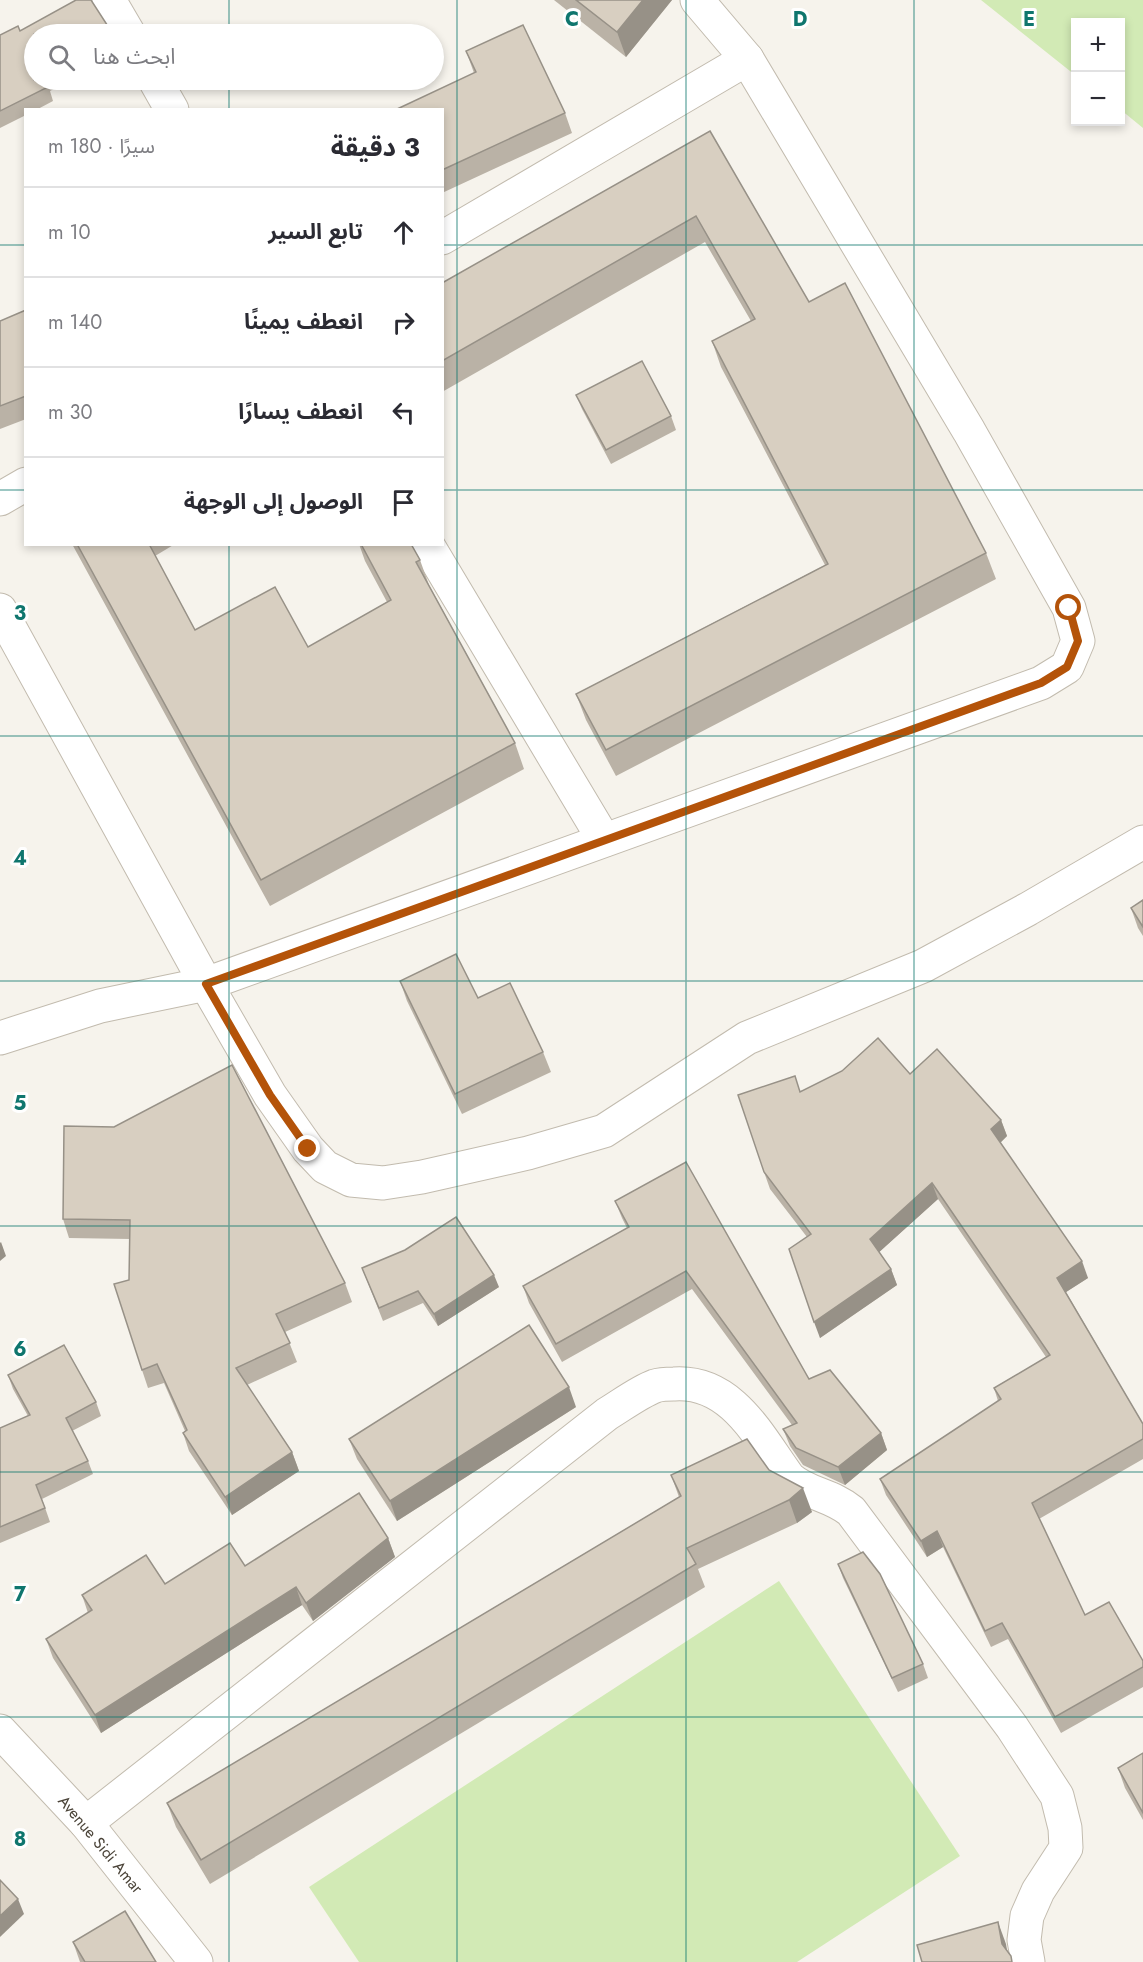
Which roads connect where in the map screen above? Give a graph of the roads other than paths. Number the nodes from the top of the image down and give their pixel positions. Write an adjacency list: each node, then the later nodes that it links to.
1 (109, 0): 3 (street)
2 (697, 0): 4 (street)
3 (123, 24)
4 (747, 59): 7 (street); 12 (street)
5 (161, 90): 6 (street)
6 (171, 108)
7 (444, 237)
8 (24, 485): 9 (street)
9 (0, 499)
10 (428, 546): 12 (street)
11 (0, 610): 14 (street)
12 (604, 840): 14 (street)
13 (1143, 842): 14 (street)
14 (206, 984): 15 (street)
15 (0, 1038)
16 (5, 1750): 17 (street, Avenue Sidi Amar)
17 (86, 1823): 18 (street, Avenue Sidi Amar); 19 (street)
18 (196, 1962)
19 (1028, 1962)

